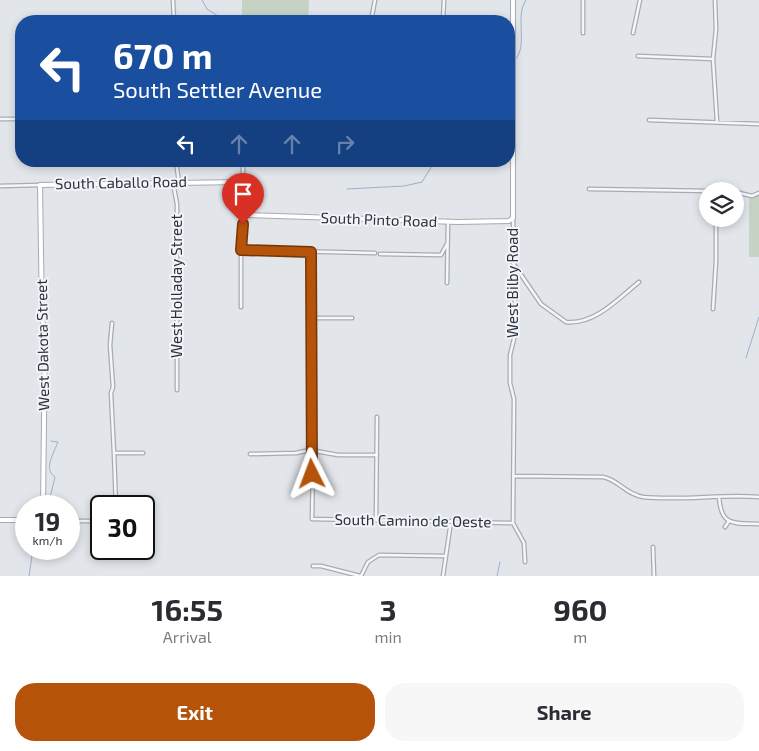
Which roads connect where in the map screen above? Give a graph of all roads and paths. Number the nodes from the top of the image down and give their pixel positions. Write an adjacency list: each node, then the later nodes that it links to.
1 (173, 0): 8 (street)
2 (375, 0): 9 (street)
3 (444, 0): 10 (street)
4 (513, 0): 11 (street, West Bilby Road)
5 (584, 0): 12 (street)
6 (640, 0): 13 (street)
7 (715, 0): 15 (street)
8 (174, 15)
9 (372, 15)
10 (444, 15)
11 (513, 15)
12 (583, 33)
13 (633, 33)
14 (638, 56): 15 (street)
15 (713, 59): 19 (street)
16 (0, 119): 17 (street)
17 (15, 119)
18 (649, 121): 19 (street)
19 (717, 122): 20 (street)
20 (759, 124)
21 (177, 167): 26 (street)
22 (243, 167): 24 (street)
23 (511, 167): 36 (street, West Bilby Road)
24 (242, 182): 26 (street, South Caballo Road); 35 (street)
25 (173, 183): 26 (street, South Caballo Road); 28 (street, South Caballo Road); 52 (street, West Holladay Street)
26 (179, 183)
27 (642, 183): 31 (street)
28 (40, 185): 29 (street, South Caballo Road); 60 (street, West Dakota Street)
29 (0, 186)
30 (589, 188): 31 (street)
31 (641, 189): 32 (street)
32 (699, 191)
33 (759, 193): 34 (street)
34 (744, 194)
35 (244, 213): 37 (street, South Pinto Road); 40 (street)
36 (513, 218): 37 (street, South Pinto Road); 44 (street, West Bilby Road)
37 (448, 221): 39 (street)
38 (716, 227): 48 (street)
39 (447, 244): 43 (street); 46 (street)
40 (241, 250): 41 (street); 47 (street)
41 (311, 252): 42 (street); 49 (street)
42 (375, 254)
43 (380, 254)
44 (513, 263): 45 (street); 59 (street, West Bilby Road)
45 (639, 282)
46 (447, 283)
47 (241, 307)
48 (713, 309)
49 (311, 318): 50 (street); 54 (street)
50 (352, 318)
51 (112, 323): 55 (street)
52 (177, 390)
53 (377, 417): 58 (street)
54 (310, 450): 57 (street); 58 (street); 67 (street, South Camino de Oeste)
55 (114, 453): 56 (street); 61 (street)
56 (143, 453)
57 (250, 454)
58 (377, 455): 67 (street)
59 (514, 476): 62 (street); 71 (street, West Bilby Road)
60 (43, 495)
61 (116, 495)
62 (719, 497): 63 (street); 64 (street)
63 (759, 497)
64 (724, 518): 68 (street); 70 (street)
65 (0, 520): 66 (street)
66 (15, 520)
67 (376, 520): 69 (street, South Camino de Oeste)
68 (721, 520)
69 (451, 521): 71 (street, South Camino de Oeste); 75 (street)
70 (729, 521): 72 (street); 73 (street)
71 (513, 523): 76 (street, West Bilby Road)
72 (759, 524)
73 (725, 527)
74 (653, 547): 80 (street)
75 (444, 556): 78 (street); 79 (street)
76 (525, 562)
77 (313, 566): 78 (street)
78 (361, 576)
79 (443, 576)
80 (654, 576)

